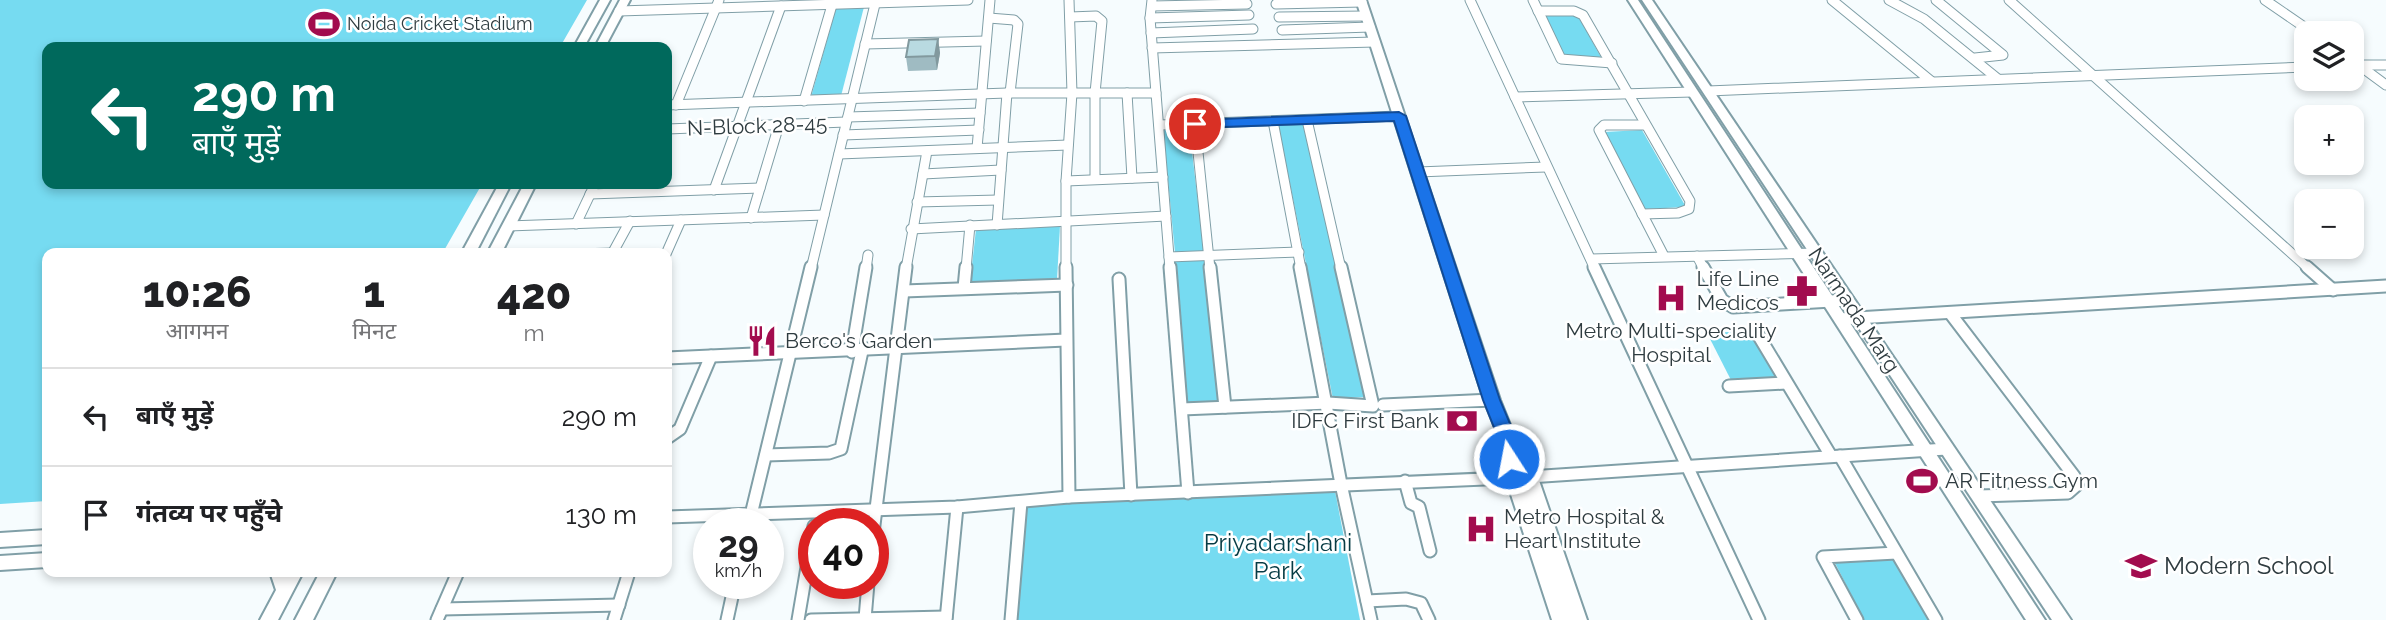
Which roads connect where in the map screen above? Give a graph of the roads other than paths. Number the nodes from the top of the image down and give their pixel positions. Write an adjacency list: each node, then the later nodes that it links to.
1 (605, 0): 36 (street)
2 (625, 0): 23 (street)
3 (968, 0): 16 (street)
4 (989, 0): 29 (street)
5 (1069, 0): 26 (street)
6 (1471, 0): 62 (street)
7 (1533, 0): 24 (street)
8 (1633, 0): 54 (street, Narmada Marg)
9 (1647, 0): 53 (street, Narmada Marg)
10 (1832, 0): 51 (street)
11 (1889, 0): 43 (street)
12 (1936, 0): 43 (street)
13 (2008, 0): 49 (street)
14 (2265, 0): 30 (street)
15 (1361, 1): 18 (street); 31 (street)
16 (876, 2): 21 (street); 39 (street)
17 (1246, 2): 19 (street); 25 (street)
18 (1276, 2): 27 (street)
19 (1152, 3): 28 (street)
20 (717, 4): 22 (street); 23 (street); 65 (street)
21 (832, 5): 22 (street); 64 (street)
22 (781, 6): 66 (street)
23 (619, 11): 37 (street)
24 (1538, 11): 44 (street); 44 (street)
25 (1249, 15): 28 (street); 32 (street)
26 (1070, 17): 56 (street); 57 (street)
27 (1279, 17): 31 (street); 33 (street)
28 (1150, 18): 34 (street)
29 (989, 19): 35 (street); 55 (street)
30 (2296, 21)
31 (1368, 22): 33 (street); 38 (street)
32 (1253, 29): 34 (street); 41 (street)
33 (1282, 30): 40 (street)
34 (1151, 33): 42 (street)
35 (986, 41): 39 (street); 60 (street)
36 (582, 42)
37 (603, 42)
38 (1375, 42): 40 (street); 69 (street)
39 (865, 44): 63 (street)
40 (1285, 44): 41 (street)
41 (1256, 45): 42 (street)
42 (1152, 48): 59 (street)
43 (1975, 58): 50 (street)
44 (1612, 62): 61 (street)
45 (2364, 64): 46 (street)
46 (2386, 65)
47 (2294, 67): 49 (street)
48 (2364, 71): 52 (street)
49 (2093, 75): 50 (street); 131 (street)
50 (1998, 79): 51 (street)
51 (1931, 81): 53 (street)
52 (2386, 85)
53 (1708, 91): 120 (street, Narmada Marg)
54 (1692, 92): 61 (street); 119 (street, Narmada Marg)
55 (1009, 93): 56 (street); 60 (street); 83 (street)
56 (1072, 93): 57 (street); 81 (street)
57 (1095, 93): 58 (street); 92 (street)
58 (1127, 93): 59 (street); 91 (street)
59 (1156, 93): 75 (street)
60 (982, 94): 63 (street); 68 (street)
61 (1626, 94): 62 (street); 76 (street)
62 (1515, 97): 86 (street)
63 (852, 99): 64 (street); 70 (street)
64 (804, 101): 66 (street)
65 (672, 103)
66 (743, 103): 67 (street); 77 (street)
67 (672, 105)
68 (980, 113): 70 (street, N-Block 28-45); 79 (street)
69 (1399, 116): 71 (street); 88 (street)
70 (847, 120): 74 (street, N-Block 28-45); 80 (street)
71 (1307, 120): 72 (street); 148 (street)
72 (1273, 121): 73 (street); 118 (street)
73 (1195, 124): 75 (street); 122 (street)
74 (779, 125): 77 (street, N-Block 28-45); 94 (street)
75 (1159, 125): 90 (street)
76 (1645, 125): 102 (street); 102 (street)
77 (735, 127): 78 (street, N-Block 28-45); 99 (street)
78 (672, 129)
79 (979, 130): 80 (street); 82 (street)
80 (843, 135): 85 (street)
81 (1068, 145): 83 (street); 93 (street)
82 (977, 148): 83 (street); 84 (street)
83 (1001, 148): 87 (street)
84 (927, 151): 85 (street); 89 (street)
85 (839, 154): 103 (street)
86 (1546, 167): 88 (street); 126 (street)
87 (1001, 170): 89 (street); 100 (street)
88 (1418, 172): 147 (street)
89 (923, 174): 101 (street)
90 (1163, 177): 91 (street); 104 (street)
91 (1132, 178): 92 (street)
92 (1094, 179): 93 (street)
93 (1066, 181): 107 (street)
94 (760, 188): 99 (street); 105 (street)
95 (502, 189): 114 (street)
96 (527, 189): 112 (street)
97 (592, 189): 109 (street)
98 (672, 189): 99 (street)
99 (714, 190)
100 (998, 200): 101 (street); 111 (street)
101 (917, 202): 113 (street)
102 (1642, 214): 123 (street)
103 (824, 215): 105 (street); 142 (street)
104 (1166, 216): 107 (street); 125 (street)
105 (751, 218): 106 (street)
106 (681, 220): 108 (street); 117 (street)
107 (1067, 221): 111 (street); 128 (street)
108 (630, 222): 109 (street); 116 (street)
109 (576, 223): 112 (street)
110 (970, 225): 111 (street); 113 (street); 130 (street)
111 (997, 225)
112 (508, 226): 115 (street)
113 (911, 229): 132 (street)
114 (471, 248)
115 (497, 248)
116 (616, 248)
117 (669, 248)
118 (1299, 252): 122 (street); 148 (street)
119 (1798, 253): 120 (street); 124 (street); 134 (street, Narmada Marg)
120 (1816, 253): 133 (street, Narmada Marg)
121 (868, 255): 141 (street)
122 (1209, 256): 125 (street); 150 (street)
123 (1664, 256): 124 (street); 126 (street)
124 (1697, 256): 134 (street)
125 (1170, 257): 151 (street)
126 (1591, 259): 157 (street)
127 (1119, 279): 162 (street)
128 (1067, 285): 130 (street); 139 (street)
129 (2386, 286): 131 (street)
130 (964, 288): 132 (street)
131 (2333, 290): 135 (street)
132 (904, 291): 140 (street)
133 (1848, 300): 134 (street); 136 (street, Narmada Marg)
134 (1829, 302): 137 (street, Narmada Marg)
135 (1950, 313): 136 (street); 163 (street)
136 (1859, 318): 137 (street); 153 (street, Narmada Marg)
137 (1840, 319): 154 (street, Narmada Marg)
138 (1757, 333): 145 (street)
139 (1066, 340): 140 (street); 164 (street)
140 (896, 349): 141 (street); 168 (street)
141 (857, 351): 142 (street); 155 (street)
142 (790, 354): 143 (street); 155 (street)
143 (710, 356): 144 (street); 152 (street)
144 (672, 358)
145 (1786, 383): 146 (street); 156 (street)
146 (1729, 386)
147 (1492, 400): 149 (street); 158 (street)
148 (1328, 403): 150 (street); 160 (street)
149 (1383, 405)
150 (1225, 407): 151 (street)
151 (1182, 409): 161 (street)
152 (672, 435)
153 (1947, 449): 154 (street); 163 (street, Narmada Marg)
154 (1925, 450): 156 (street); 206 (street, Narmada Marg)
155 (766, 455): 167 (street)
156 (1835, 456): 157 (street); 175 (street)
157 (1687, 466): 158 (street); 203 (street)
158 (1521, 476): 159 (street); 201 (street); 202 (street)
159 (1405, 481): 160 (street); 174 (street)
160 (1341, 484): 161 (street); 187 (street)
161 (1188, 493): 162 (street)
162 (1131, 495): 164 (street)
163 (1979, 496): 207 (street, Narmada Marg)
164 (1069, 498): 165 (street)
165 (1021, 502): 166 (street); 198 (street)
166 (957, 507): 169 (street); 191 (street)
167 (753, 508)
168 (876, 508)
169 (889, 510)
170 (672, 517): 171 (street)
171 (693, 517)
172 (42, 537): 173 (street)
173 (0, 540)
174 (1430, 551)
175 (1896, 553): 204 (street); 205 (street)
176 (42, 560): 177 (street)
177 (0, 563)
178 (280, 577): 183 (street)
179 (292, 577): 183 (street)
180 (326, 577): 193 (street)
181 (456, 577): 189 (street)
182 (627, 577): 188 (street)
183 (285, 590): 192 (street)
184 (732, 599): 195 (street)
185 (802, 599): 196 (street)
186 (867, 599): 190 (street)
187 (1367, 601): 199 (street); 200 (street)
188 (619, 605): 189 (street); 194 (street)
189 (440, 615)
190 (865, 619): 191 (street); 197 (street)
191 (946, 619)
192 (269, 620)
193 (304, 620)
194 (614, 620)
195 (727, 620)
196 (798, 620)
197 (811, 620)
198 (1011, 620)
199 (1371, 620)
200 (1429, 620)
201 (1561, 620)
202 (1578, 620)
203 (1759, 620)
204 (1857, 620)
205 (1936, 620)
206 (2036, 620)
207 (2062, 620)

